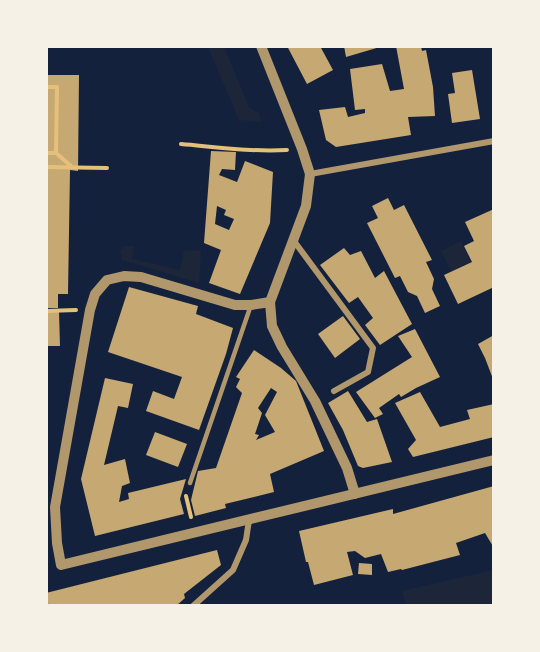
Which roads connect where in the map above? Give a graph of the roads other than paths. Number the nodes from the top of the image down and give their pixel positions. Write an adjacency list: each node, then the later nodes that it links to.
1 (261, 46): 3 (street)
2 (494, 141): 3 (street)
3 (310, 174): 4 (street)
4 (294, 241): 5 (street); 7 (street)
5 (270, 302): 6 (street); 10 (street)
6 (251, 305): 9 (lane); 11 (street)
7 (334, 391)
8 (494, 460): 10 (street)
9 (190, 483)
10 (355, 494): 11 (street)
11 (249, 520): 12 (street)
12 (193, 606)

